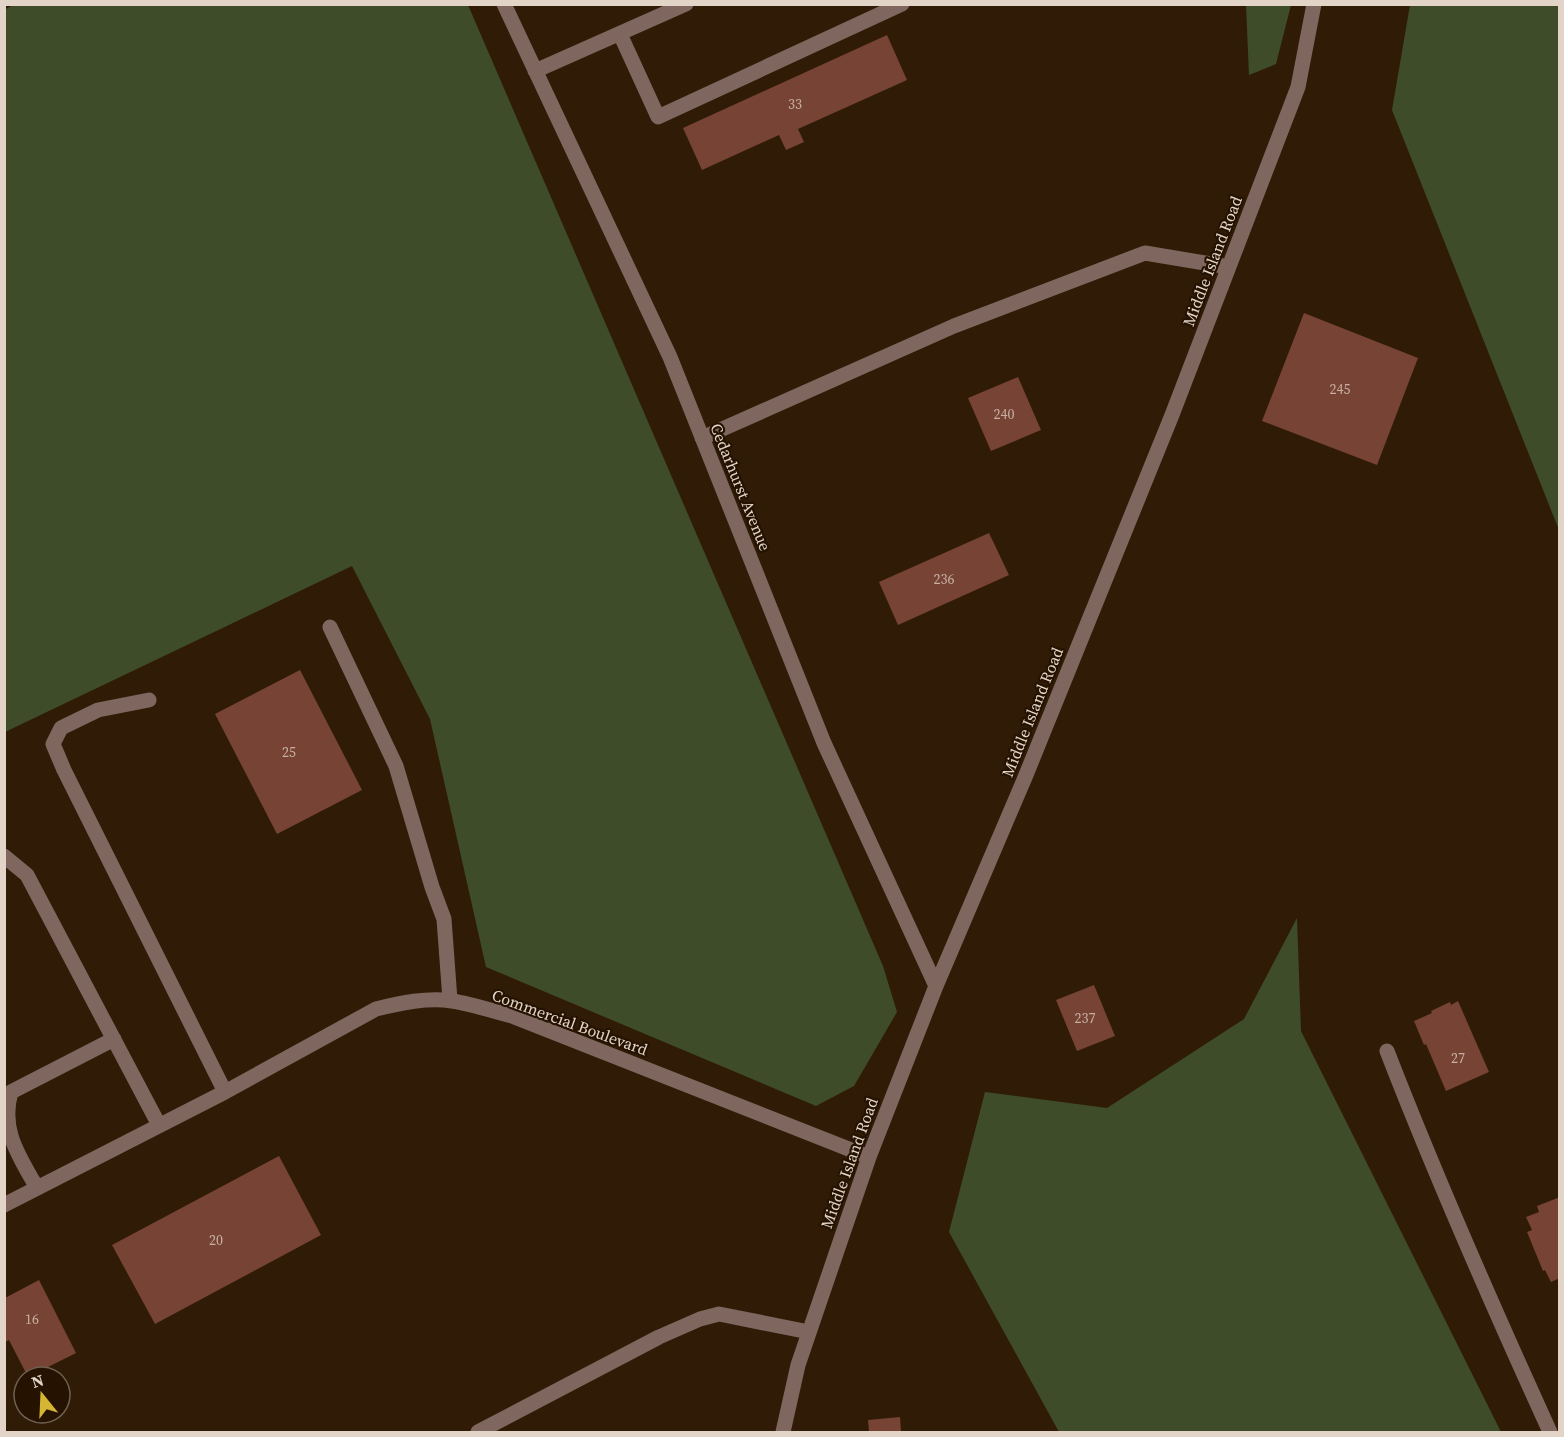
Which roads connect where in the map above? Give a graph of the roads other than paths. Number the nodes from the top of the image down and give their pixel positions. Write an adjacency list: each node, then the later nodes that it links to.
1 (504, 4): 6 (street, Cedarhurst Avenue)
2 (686, 4): 5 (street)
3 (902, 4): 5 (street)
4 (1314, 4): 7 (street, Middle Island Road)
5 (620, 34): 6 (street)
6 (535, 71): 8 (street, Cedarhurst Avenue)
7 (1229, 267): 8 (street); 12 (street, Middle Island Road)
8 (702, 438): 12 (street, Cedarhurst Avenue)
9 (330, 627): 13 (street)
10 (149, 700): 16 (street)
11 (4, 856): 14 (street)
12 (936, 986): 18 (street, Middle Island Road)
13 (450, 1000): 16 (street, Commercial Boulevard); 18 (street, Commercial Boulevard)
14 (114, 1039): 17 (street); 19 (street)
15 (1387, 1051): 24 (street)
16 (225, 1092): 17 (street, Commercial Boulevard)
17 (159, 1125): 19 (street, Commercial Boulevard)
18 (869, 1157): 21 (street, Middle Island Road)
19 (37, 1188): 20 (street, Commercial Boulevard)
20 (4, 1205)
21 (809, 1332): 22 (street); 23 (street, Middle Island Road)
22 (478, 1432)
23 (783, 1432)
24 (1550, 1432)

